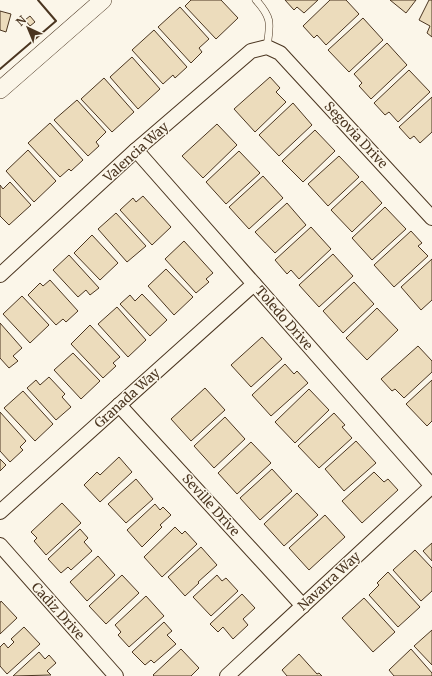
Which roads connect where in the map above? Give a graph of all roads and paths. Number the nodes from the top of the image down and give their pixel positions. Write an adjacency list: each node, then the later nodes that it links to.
1 (103, 0): 4 (street)
2 (256, 0): 3 (lane)
3 (274, 50): 5 (street, Valencia Way); 6 (street, Segovia Drive)
4 (0, 90)
5 (136, 150): 7 (street, Valencia Way); 8 (street, Toledo Drive)
6 (432, 218)
7 (0, 275)
8 (254, 284): 9 (street, Granada Way); 10 (street, Toledo Drive)
9 (119, 405): 11 (street, Granada Way); 13 (street, Seville Drive)
10 (432, 486): 13 (street, Navarra Way)
11 (0, 512)
12 (0, 545): 14 (street, Cadiz Drive)
13 (303, 606): 15 (street, Navarra Way)
14 (116, 676)
15 (227, 676)

